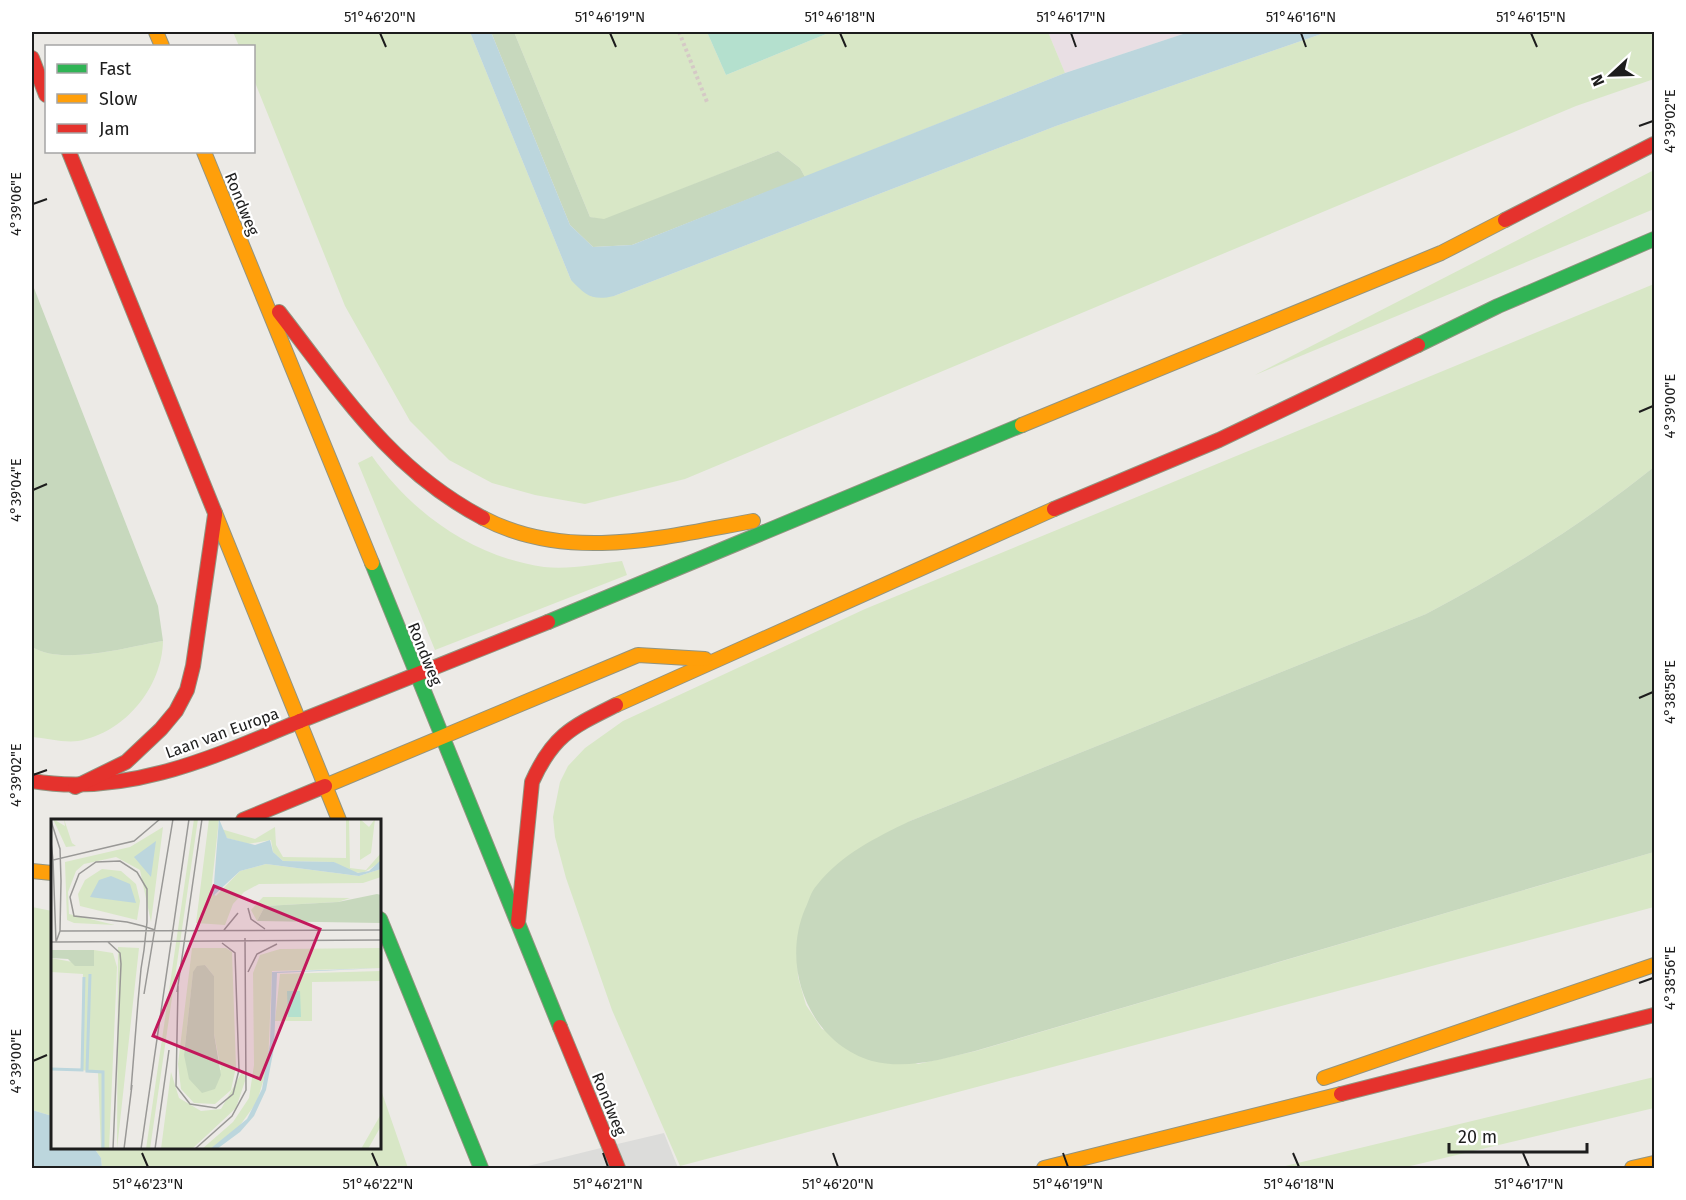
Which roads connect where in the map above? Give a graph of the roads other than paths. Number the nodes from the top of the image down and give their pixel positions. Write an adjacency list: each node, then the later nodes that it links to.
1 (32, 58): 2 (main road)
2 (45, 92)
3 (1654, 144): 8 (main road)
4 (69, 153): 9 (main road)
5 (204, 153): 7 (main road, Rondweg)
6 (1654, 239): 10 (main road)
7 (255, 281): 8 (main road); 11 (main road, Rondweg)
8 (811, 511): 11 (main road, Laan van Europa)
9 (215, 513): 12 (main road); 16 (main road)
10 (709, 659): 13 (main road); 21 (main road)
11 (416, 676): 12 (main road, Laan van Europa); 13 (main road, Rondweg)
12 (300, 721): 15 (main road); 16 (main road, Laan van Europa)
13 (441, 736): 15 (main road); 21 (main road, Rondweg)
14 (32, 781): 16 (main road, Laan van Europa)
15 (325, 786): 17 (main road); 18 (main road)
16 (75, 787)
17 (245, 819)
18 (339, 819)
19 (32, 871): 20 (main road)
20 (51, 873)
21 (518, 922): 30 (main road, Rondweg)
22 (381, 926): 29 (main road)
23 (1654, 965): 25 (main road)
24 (1654, 1016): 27 (main road)
25 (1308, 1084)
26 (1263, 1099): 27 (main road)
27 (1107, 1152): 31 (main road)
28 (1654, 1163): 32 (main road)
29 (481, 1168)
30 (618, 1168)
31 (1044, 1168)
32 (1632, 1168)

